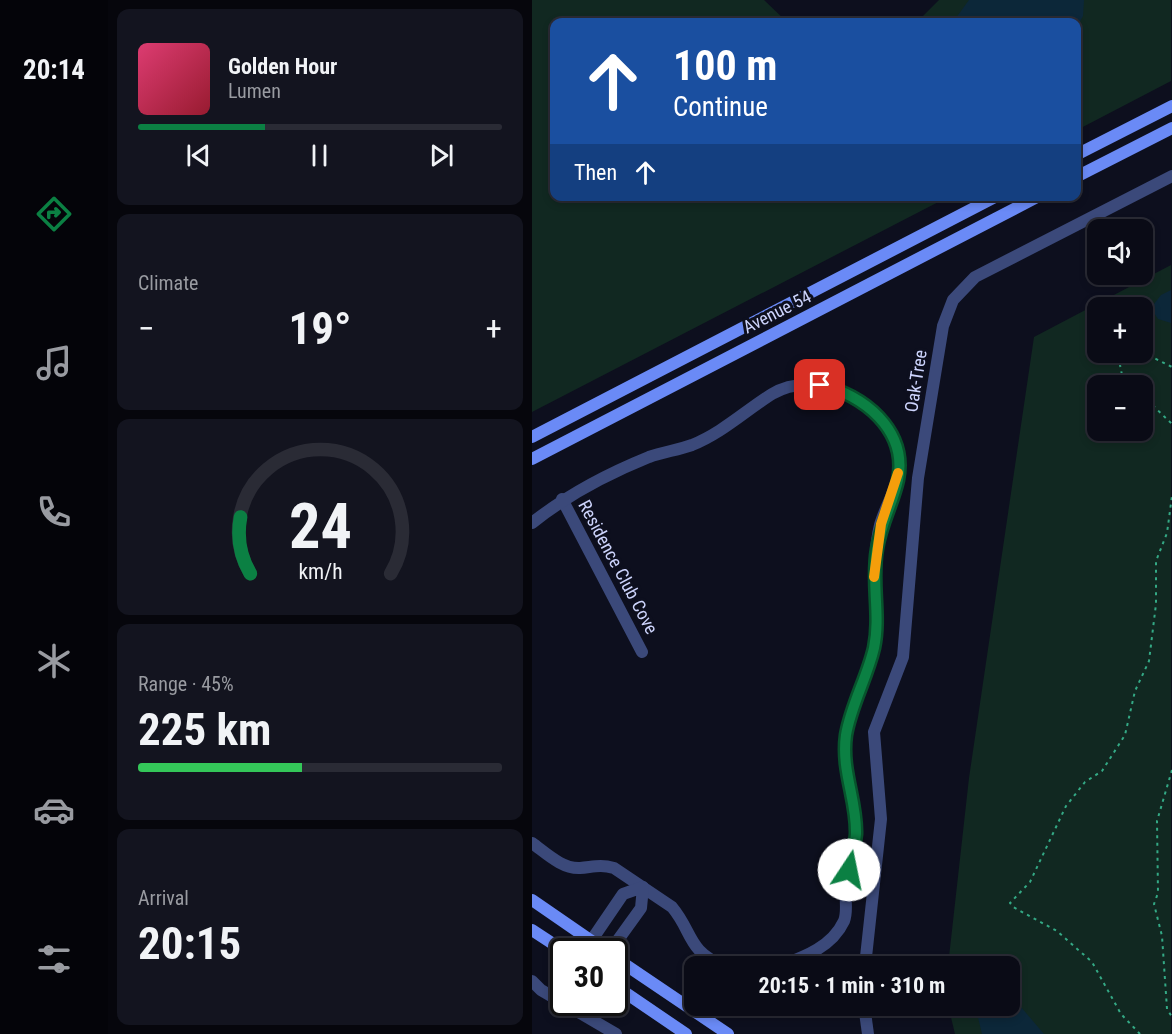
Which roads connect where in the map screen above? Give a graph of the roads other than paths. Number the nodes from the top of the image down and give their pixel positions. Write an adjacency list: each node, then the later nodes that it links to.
1 (1171, 106): 3 (street)
2 (1171, 128): 4 (street)
3 (1081, 152)
4 (1081, 174)
5 (1171, 176): 23 (street, Oak-Tree)
6 (987, 201): 8 (street, Avenue 54)
7 (1029, 201): 9 (street, Avenue 54)
8 (532, 437)
9 (532, 459)
10 (562, 499): 11 (street); 12 (street, Residence Club Cove); 22 (street)
11 (532, 523)
12 (642, 652)
13 (532, 843): 14 (street)
14 (643, 887): 18 (street); 19 (street); 21 (street)
15 (532, 900): 17 (street)
16 (532, 930): 20 (street)
17 (580, 938)
18 (595, 938)
19 (618, 938)
20 (550, 942)
21 (708, 956)
22 (805, 956)
23 (866, 956)
24 (628, 966): 30 (street)
25 (532, 981): 28 (street)
26 (628, 995): 29 (street)
27 (866, 1016): 31 (street)
28 (616, 1034)
29 (686, 1034)
30 (728, 1034)
31 (868, 1034)

